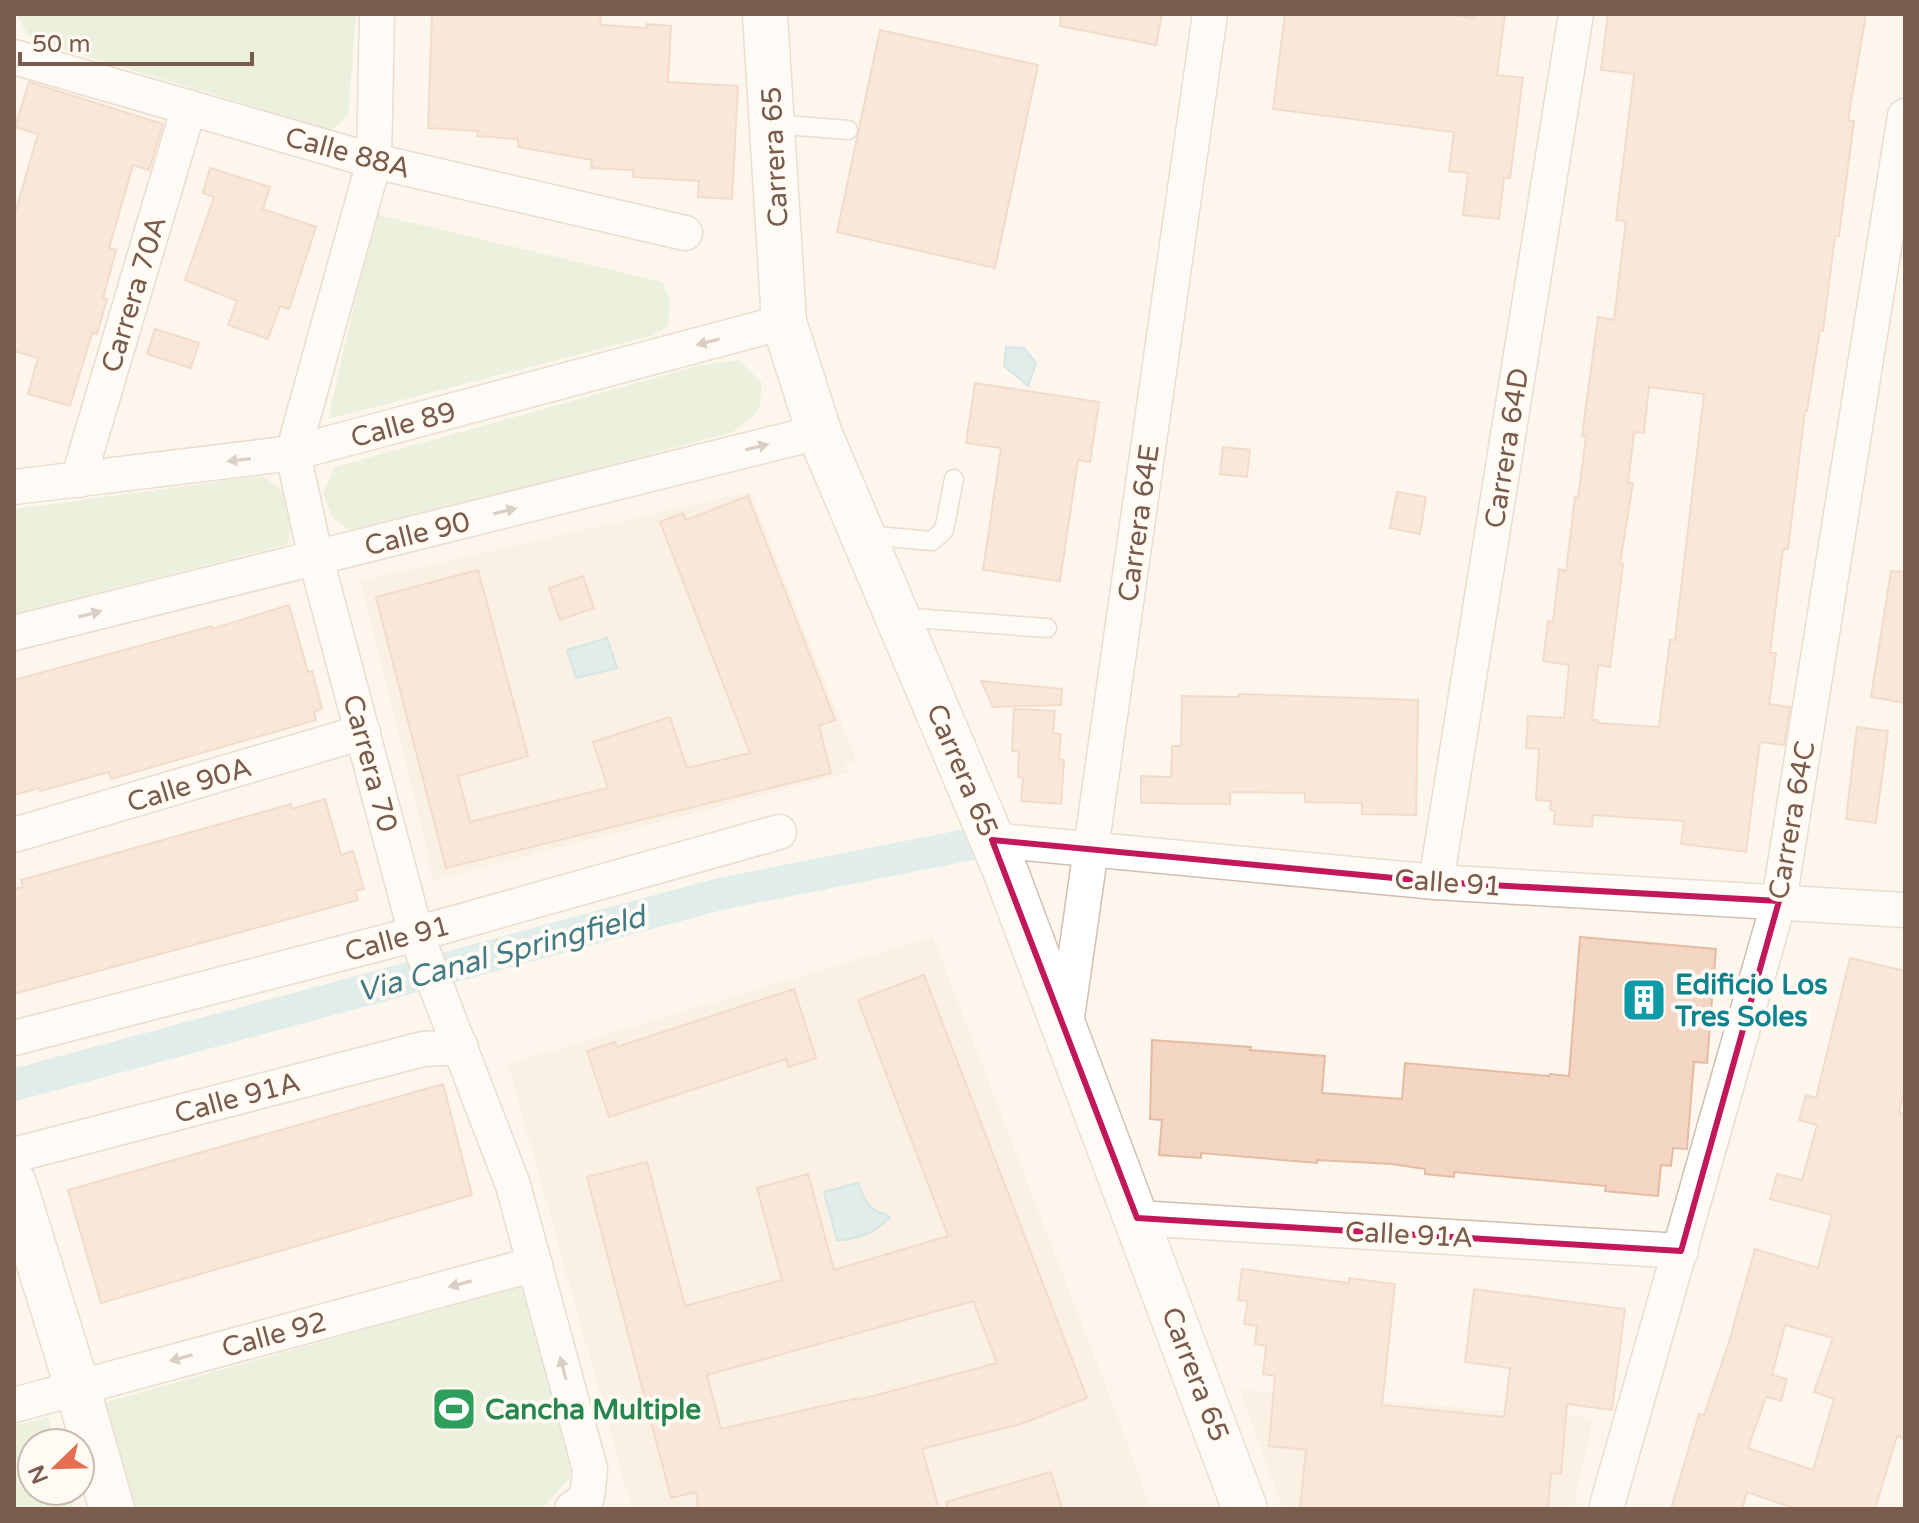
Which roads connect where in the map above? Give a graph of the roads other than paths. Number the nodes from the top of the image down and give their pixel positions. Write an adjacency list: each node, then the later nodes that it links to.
1 (377, 14): 10 (street, Carrera 70)
2 (765, 14): 8 (street, Carrera 65)
3 (1210, 14): 27 (street, Carrera 64E)
4 (1576, 14): 28 (street, Carrera 64D)
5 (14, 57): 6 (street, Calle 88A)
6 (189, 107): 10 (street, Calle 88A); 16 (street, Carrera 70A)
7 (1905, 116): 29 (street, Carrera 64C)
8 (772, 124): 9 (lane); 12 (street, Carrera 65)
9 (848, 130)
10 (374, 161): 11 (street, Calle 88A); 14 (street, Carrera 70)
11 (685, 233)
12 (784, 322): 13 (street, Carrera 65); 14 (street, Calle 89, one-way to 14)
13 (819, 432): 18 (street, Carrera 65); 19 (street, Calle 90, one-way to 13)
14 (293, 453): 16 (street, Calle 89, one-way to 16); 19 (street, Carrera 70)
15 (954, 479): 18 (lane)
16 (78, 480): 17 (street, Calle 89)
17 (14, 487)
18 (862, 534): 20 (street, Carrera 65)
19 (316, 559): 22 (street, Calle 90, one-way to 19); 23 (street, Carrera 70)
20 (898, 616): 21 (lane); 26 (street, Carrera 65)
21 (1047, 628)
22 (14, 633)
23 (363, 732): 25 (street, Calle 90A); 31 (street, Carrera 70)
24 (779, 832): 31 (street, Calle 91)
25 (14, 835)
26 (992, 840): 27 (street, Calle 91); 32 (street, Carrera 65)
27 (1092, 849): 28 (street, Calle 91); 32 (street, Carrera 64E)
28 (1436, 882): 29 (street, Calle 91)
29 (1779, 901): 30 (street, Calle 91); 38 (street, Carrera 64C)
30 (1905, 910)
31 (421, 948): 33 (street, Calle 91); 34 (street, Carrera 70)
32 (1065, 1032): 37 (street, Carrera 65)
33 (14, 1038)
34 (461, 1047): 35 (street, Calle 91A); 39 (street, Carrera 70)
35 (14, 1155)
36 (14, 1183): 40 (street)
37 (1137, 1218): 38 (street, Calle 91A); 44 (street, Carrera 65)
38 (1681, 1251): 45 (street, Carrera 64C)
39 (535, 1264): 40 (street, Calle 92, one-way to 40); 42 (street, Carrera 70, one-way to 39)
40 (77, 1386): 41 (street, Calle 92); 43 (street)
41 (14, 1405)
42 (579, 1504)
43 (109, 1507)
44 (1245, 1509)
45 (1606, 1509)

